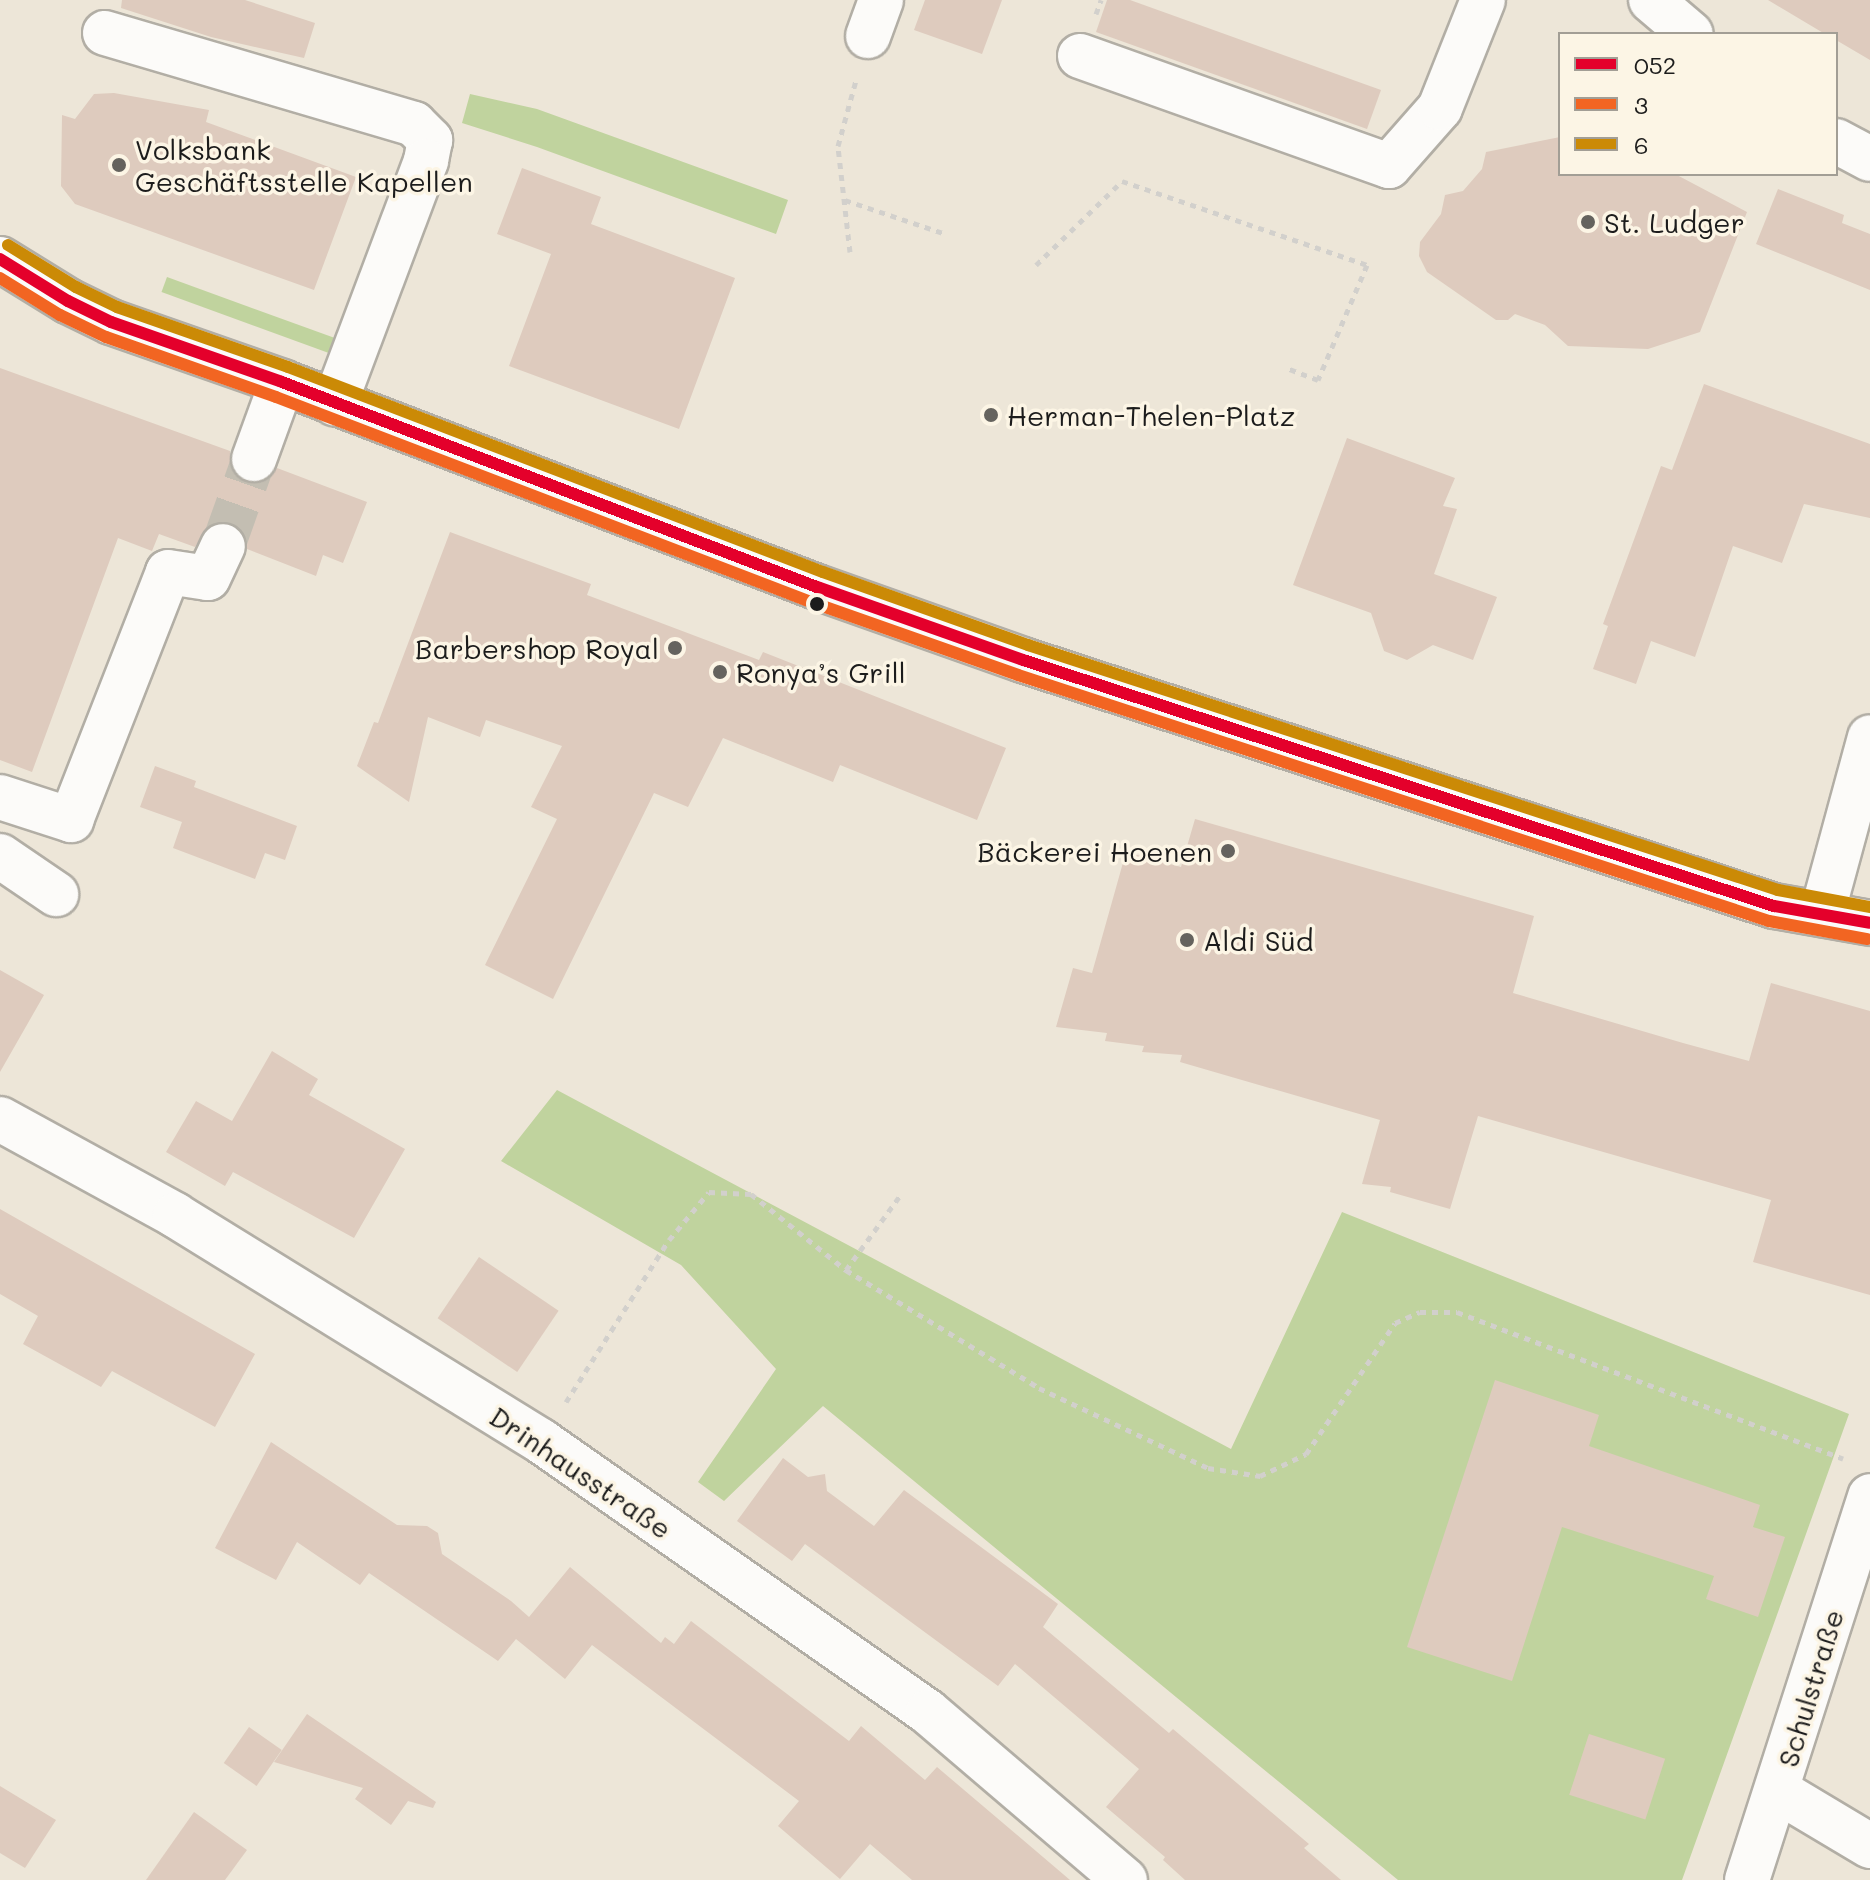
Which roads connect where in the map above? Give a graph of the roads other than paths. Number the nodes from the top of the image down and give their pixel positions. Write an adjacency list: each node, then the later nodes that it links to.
1 (1483, 0): 5 (main road)
2 (1651, 0): 3 (main road)
3 (1689, 32)
4 (105, 33): 10 (main road)
5 (1080, 56)
6 (1838, 142): 7 (main road)
7 (1870, 159)
8 (0, 259): 9 (main road)
9 (282, 382): 10 (main road); 11 (main road)
10 (335, 403): 17 (main road)
11 (254, 459)
12 (223, 546): 14 (main road)
13 (1870, 737): 17 (main road)
14 (0, 797)
15 (0, 856): 16 (main road)
16 (56, 894)
17 (1822, 914): 18 (main road)
18 (1870, 923)
19 (0, 1119): 23 (main road, Drinhausstraße)
20 (1863, 1480): 21 (main road, Schulstraße)
21 (1778, 1791): 22 (main road); 24 (main road, Schulstraße)
22 (1870, 1846)
23 (1125, 1880)
24 (1747, 1880)

